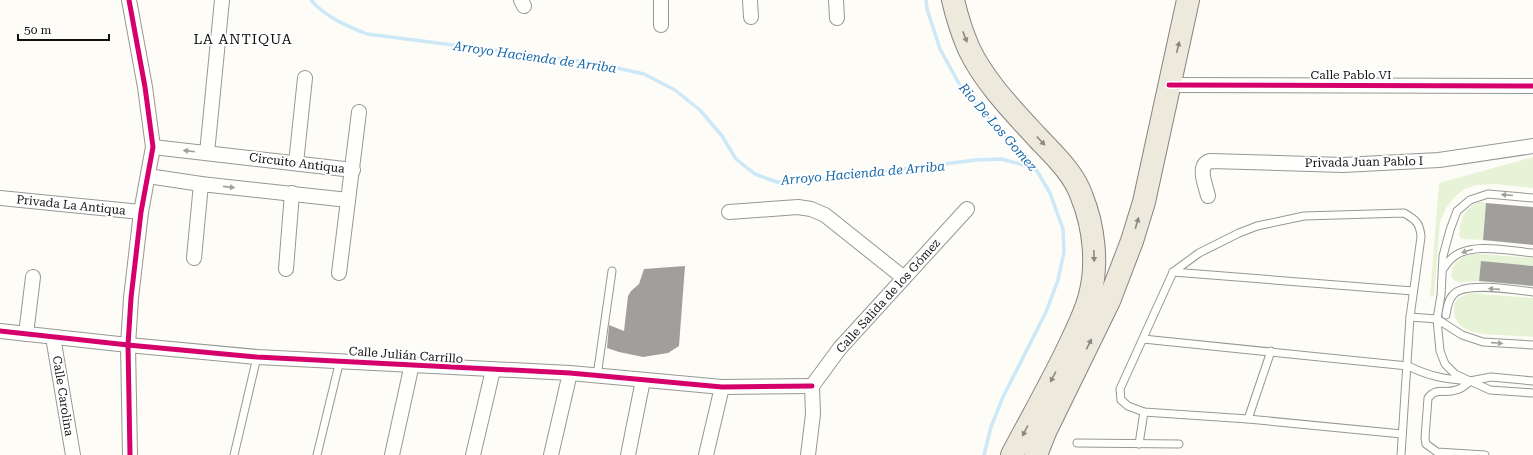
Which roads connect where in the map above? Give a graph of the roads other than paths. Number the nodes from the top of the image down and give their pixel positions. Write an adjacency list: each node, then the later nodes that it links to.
1 (129, 0): 16 (street)
2 (222, 0): 17 (street)
3 (661, 0): 10 (street)
4 (750, 0): 8 (street)
5 (836, 0): 9 (street)
6 (953, 0): 82 (main road, one-way to 82)
7 (1188, 0): 12 (main road, one-way to 7)
8 (751, 17)
9 (837, 18)
10 (662, 25)
11 (305, 78): 18 (street)
12 (1169, 85): 13 (street, Calle Pablo VI); 83 (main road, one-way to 12)
13 (1533, 86)
14 (359, 112): 19 (street)
15 (1533, 146): 23 (street, Privada Juan Pablo I)
16 (153, 147): 17 (street, Circuito Antiqua, one-way to 16); 20 (street)
17 (207, 153): 18 (street, Circuito Antiqua)
18 (296, 163): 19 (street, Circuito Antiqua)
19 (353, 170): 26 (street, Circuito Antiqua)
20 (148, 176): 21 (street); 28 (street)
21 (201, 184): 22 (street, one-way to 22); 31 (street)
22 (292, 193): 26 (street); 32 (street)
23 (1208, 196)
24 (0, 198): 28 (street, Privada La Antiqua)
25 (1533, 198): 33 (lane, one-way to 33)
26 (348, 200): 36 (street, Circuito Antiqua)
27 (967, 209): 38 (street, Calle Salida de los Gómez)
28 (141, 212): 50 (street)
29 (729, 212): 38 (street)
30 (1533, 253): 33 (lane, one-way to 33)
31 (194, 258)
32 (286, 269)
33 (1442, 269): 41 (lane)
34 (612, 271): 59 (lane)
35 (1173, 272): 39 (lane); 39 (lane); 49 (lane)
36 (339, 273)
37 (33, 277): 46 (street)
38 (904, 278): 63 (street, Calle Salida de los Gómez)
39 (1413, 291): 43 (lane)
40 (1533, 292): 42 (lane, one-way to 42)
41 (1441, 295): 42 (lane); 44 (lane)
42 (1446, 315): 47 (lane)
43 (1410, 317): 44 (lane); 56 (lane)
44 (1437, 319): 47 (lane); 62 (lane)
45 (0, 331): 46 (street, Calle Julián Carrillo)
46 (26, 334): 48 (street, Calle Julián Carrillo)
47 (1462, 335): 51 (lane, one-way to 51)
48 (53, 337): 50 (street, Calle Julián Carrillo); 72 (street, Calle Carolina)
49 (1143, 339): 52 (lane); 66 (lane)
50 (128, 345): 53 (street, Calle Julián Carrillo); 73 (street)
51 (1533, 346)
52 (1271, 351): 56 (lane); 67 (lane)
53 (258, 357): 54 (street, Calle Julián Carrillo); 74 (lane)
54 (340, 360): 55 (street, Calle Julián Carrillo); 75 (lane)
55 (412, 364): 57 (street, Calle Julián Carrillo); 76 (street)
56 (1408, 366): 62 (lane); 68 (lane)
57 (493, 370): 58 (street, Calle Julián Carrillo); 77 (street)
58 (570, 373): 59 (street, Calle Julián Carrillo); 78 (street)
59 (597, 376): 60 (street, Calle Julián Carrillo)
60 (644, 380): 64 (street, Calle Julián Carrillo); 79 (street)
61 (1533, 380): 62 (lane)
62 (1470, 381): 65 (lane); 85 (lane)
63 (812, 386): 64 (street, Calle Julián Carrillo); 81 (street)
64 (722, 387): 80 (street)
65 (1533, 393)
66 (1144, 412): 67 (lane); 70 (lane)
67 (1248, 419): 68 (lane)
68 (1402, 434): 84 (lane)
69 (1077, 443): 70 (lane)
70 (1139, 444): 71 (lane)
71 (1179, 444)
72 (73, 455)
73 (130, 455)
74 (234, 455)
75 (318, 455)
76 (392, 455)
77 (473, 455)
78 (551, 455)
79 (628, 455)
80 (706, 455)
81 (808, 455)
82 (1012, 455)
83 (1036, 455)
84 (1401, 455)
85 (1485, 455)

